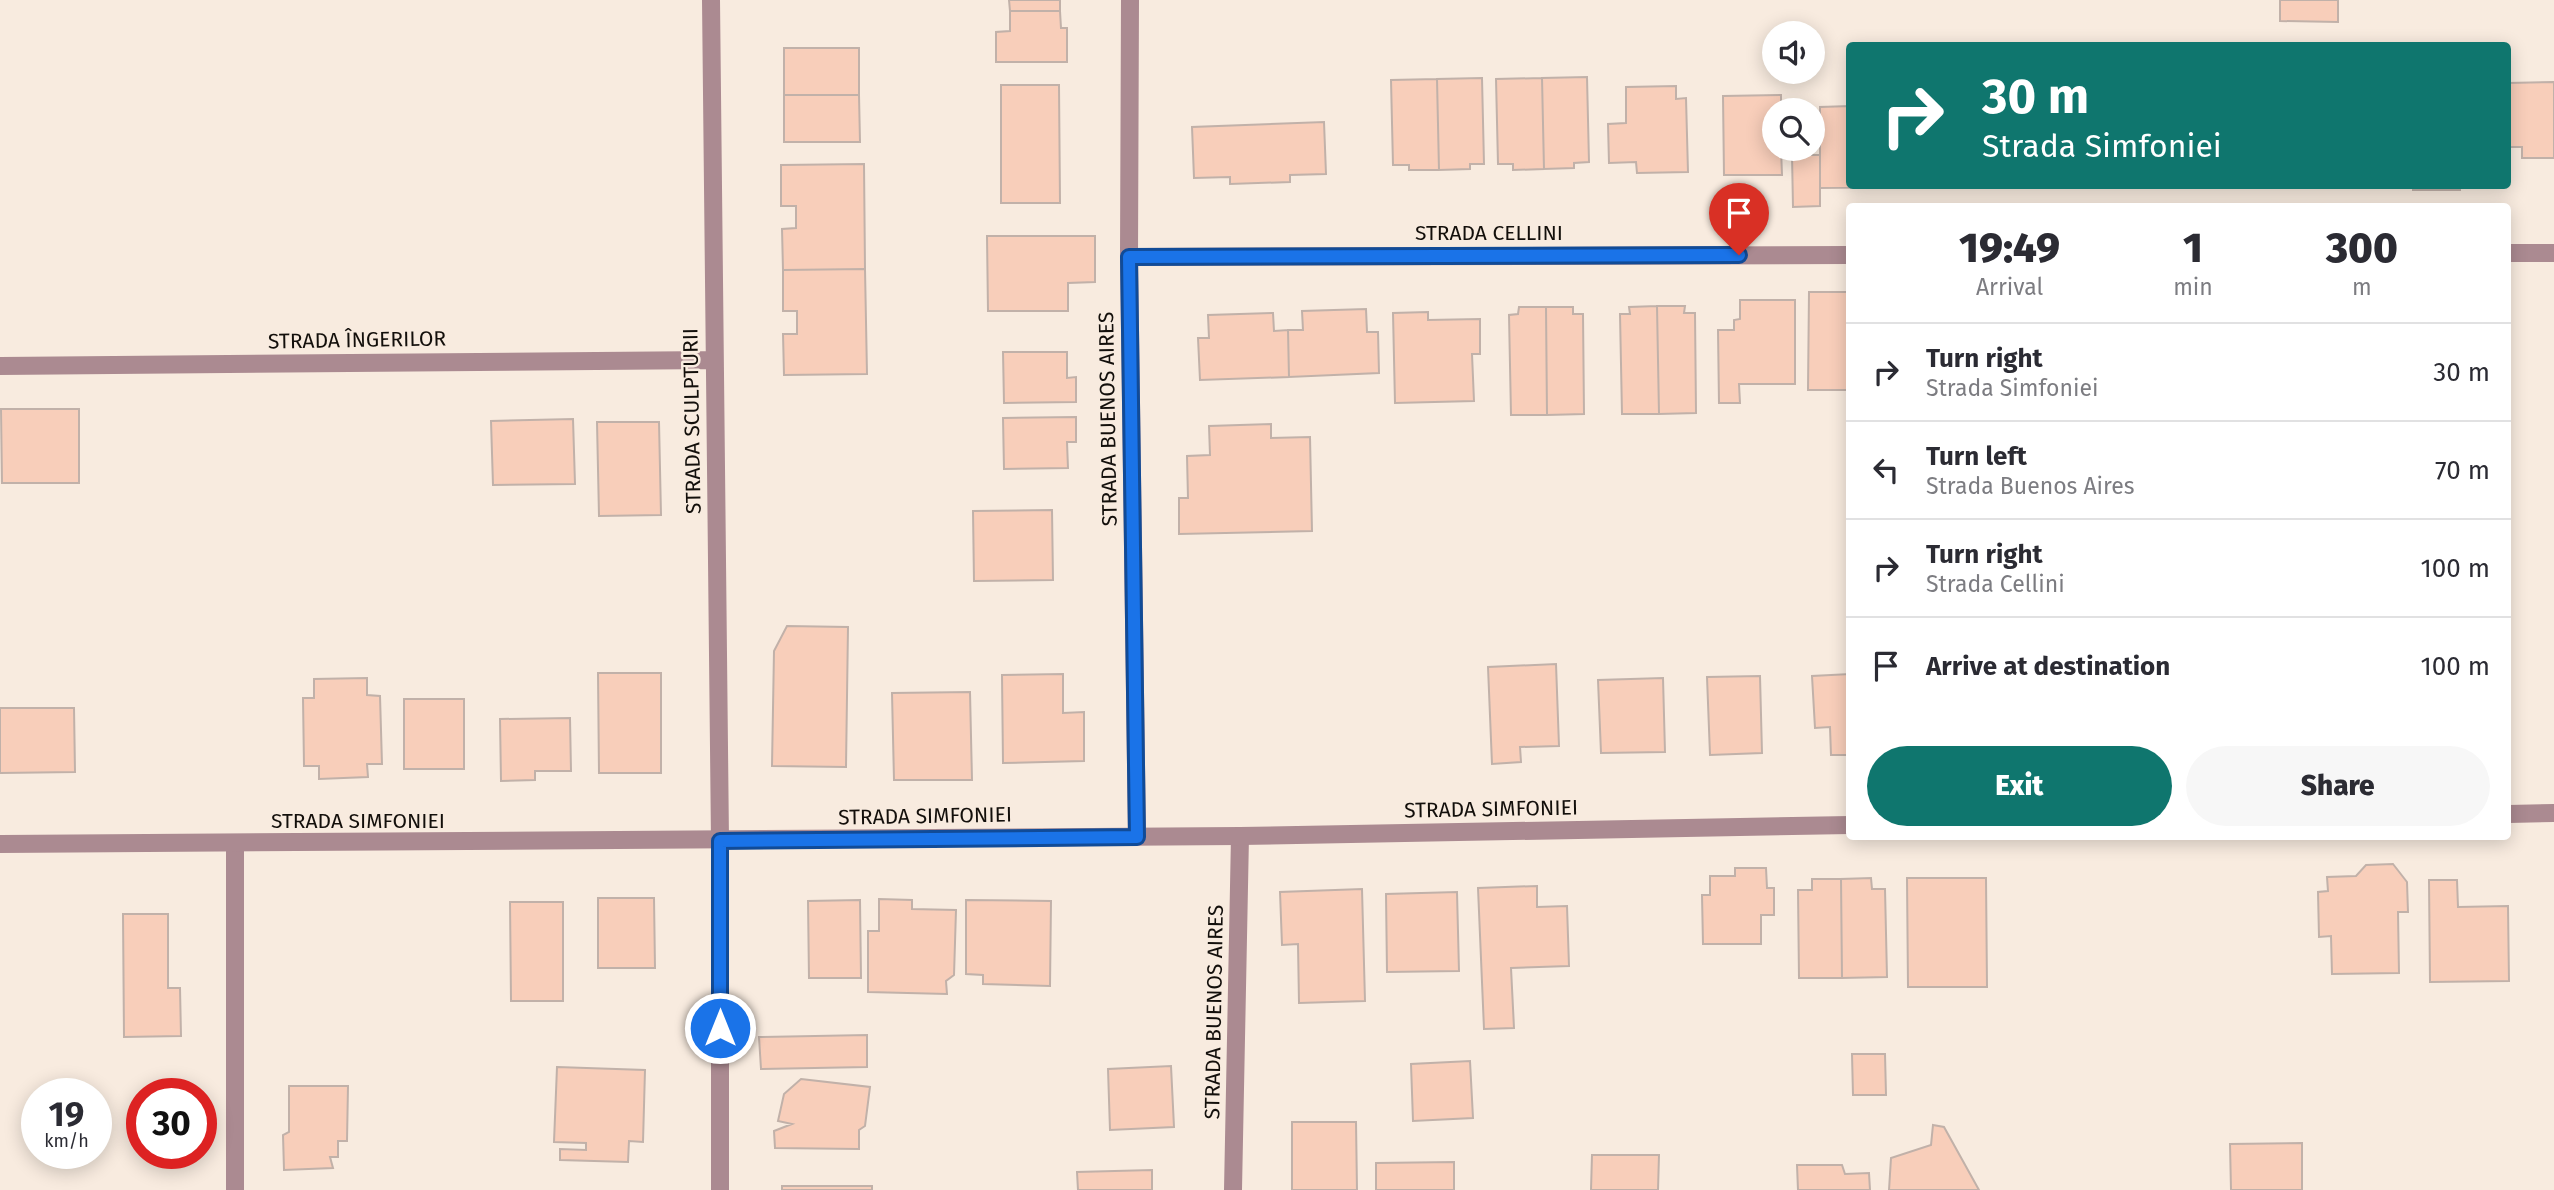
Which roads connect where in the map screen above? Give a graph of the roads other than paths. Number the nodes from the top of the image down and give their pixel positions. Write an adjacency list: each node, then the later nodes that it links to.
1 (711, 0): 7 (street, STRADA SCULPTURII)
2 (1130, 0): 6 (street, STRADA BUENOS AIRES)
3 (2511, 253): 4 (street)
4 (2554, 253)
5 (1846, 255): 6 (street, STRADA CELLINI)
6 (1129, 257): 13 (street, STRADA BUENOS AIRES)
7 (714, 359): 8 (street, STRADA ÎNGERILOR); 14 (street, STRADA SCULPTURII)
8 (0, 366)
9 (2554, 813): 10 (street)
10 (2511, 814)
11 (1846, 825): 12 (street, STRADA SIMFONIEI)
12 (1240, 836): 13 (street, STRADA SIMFONIEI); 19 (street, STRADA BUENOS AIRES)
13 (1137, 837): 14 (street, STRADA SIMFONIEI)
14 (720, 841): 16 (street, STRADA SIMFONIEI); 18 (street, STRADA SCULPTURII)
15 (0, 844): 16 (street, STRADA SIMFONIEI)
16 (235, 844): 17 (street)
17 (235, 1190)
18 (720, 1190)
19 (1233, 1190)

